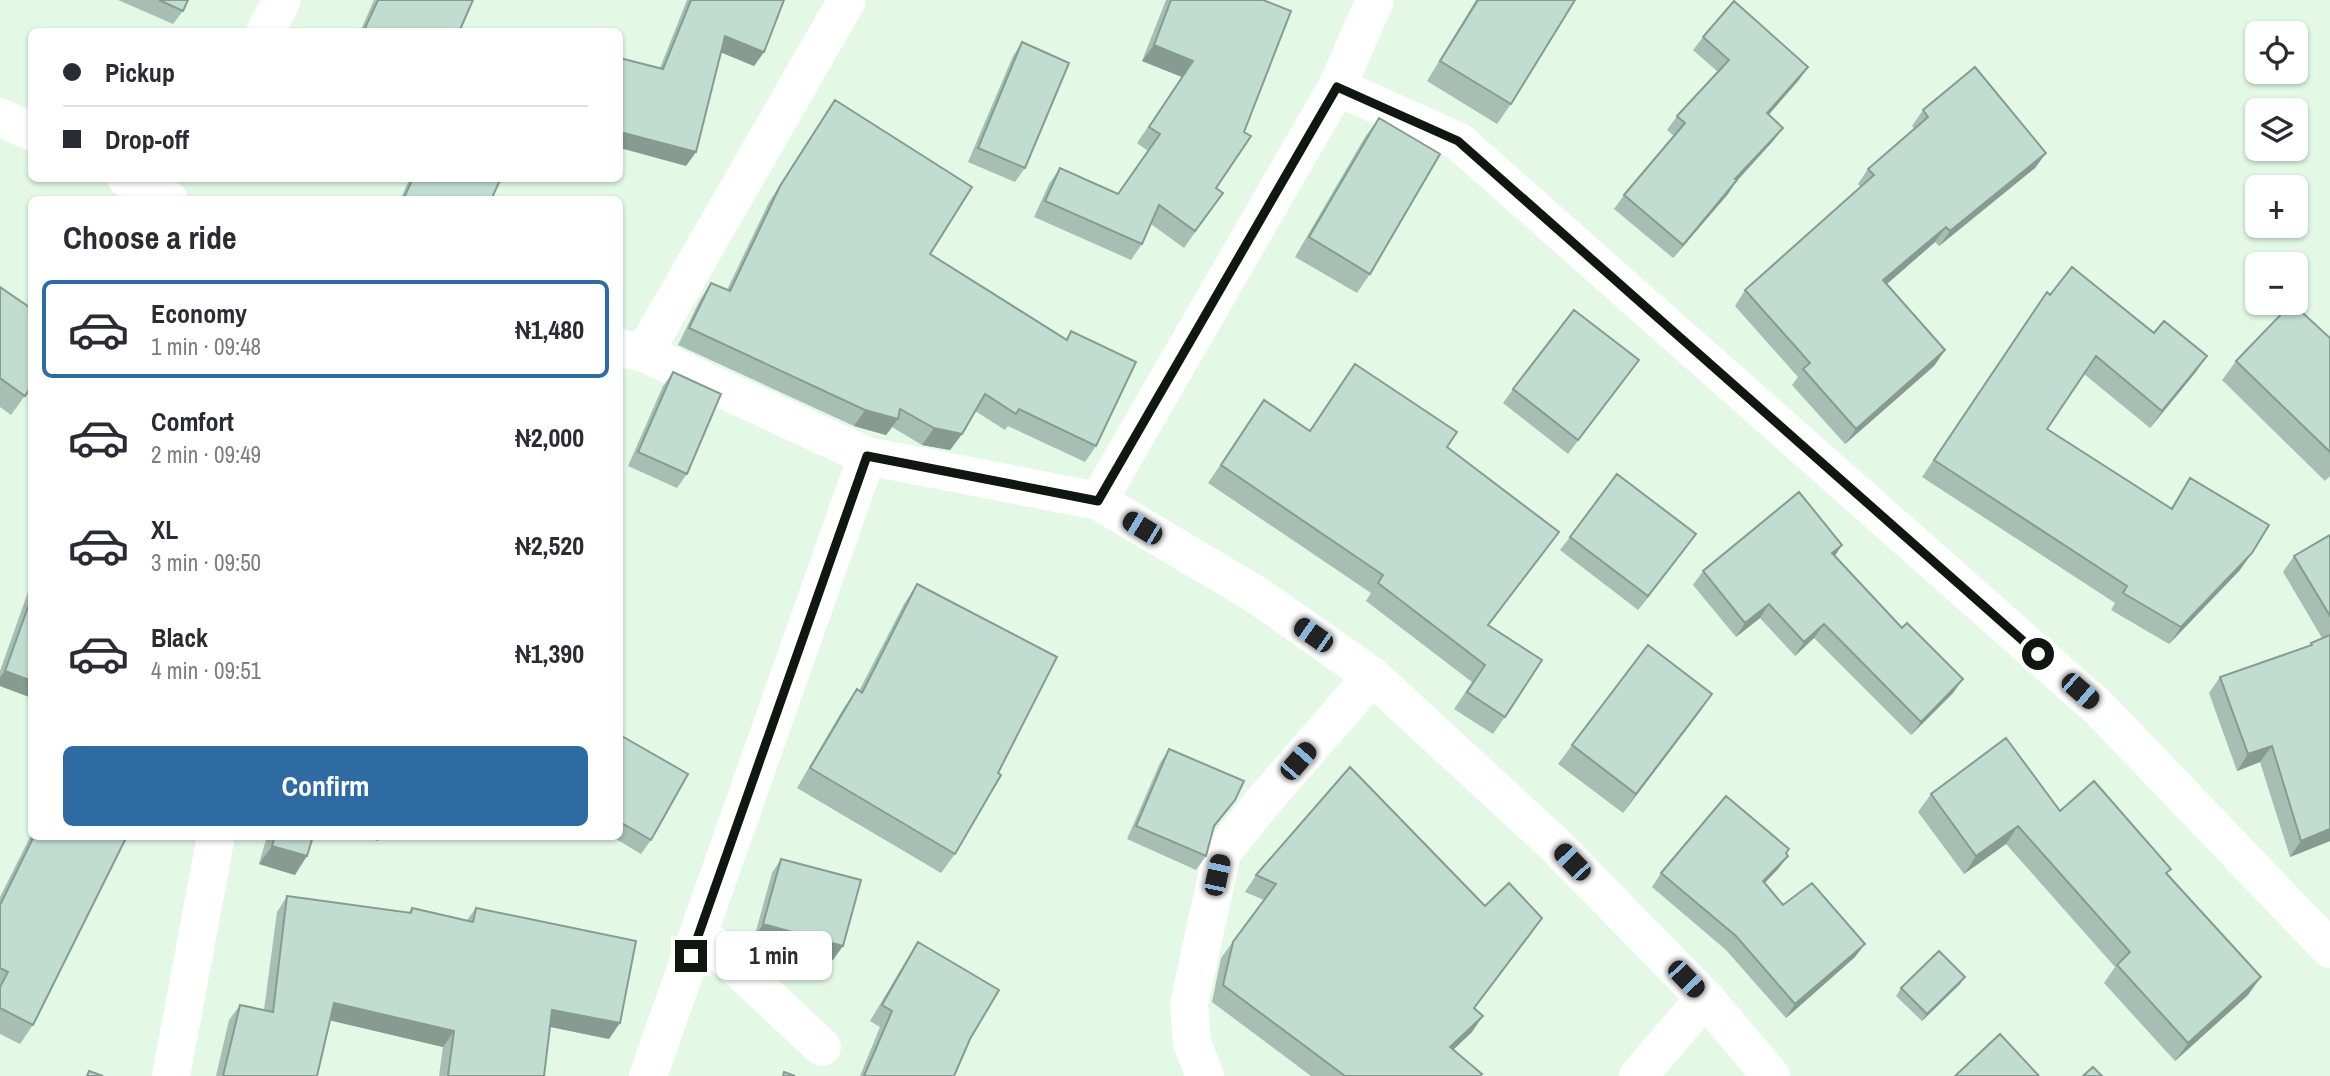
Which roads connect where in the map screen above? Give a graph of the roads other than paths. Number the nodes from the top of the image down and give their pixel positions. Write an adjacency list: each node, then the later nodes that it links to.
1 (282, 0): 4 (street)
2 (847, 0): 10 (street)
3 (1375, 0): 5 (street)
4 (267, 28)
5 (1337, 87): 12 (street); 16 (street)
6 (0, 117): 7 (street)
7 (28, 130)
8 (134, 182): 9 (street)
9 (161, 196)
10 (632, 350): 11 (street)
11 (867, 456): 12 (street); 15 (street)
12 (1098, 501): 13 (street)
13 (1372, 676): 17 (street); 21 (street)
14 (215, 840): 19 (street)
15 (699, 932): 18 (street); 20 (street)
16 (2330, 949)
17 (1705, 998): 22 (street); 23 (street)
18 (822, 1047)
19 (171, 1076)
20 (648, 1076)
21 (1205, 1076)
22 (1638, 1076)
23 (1771, 1076)

